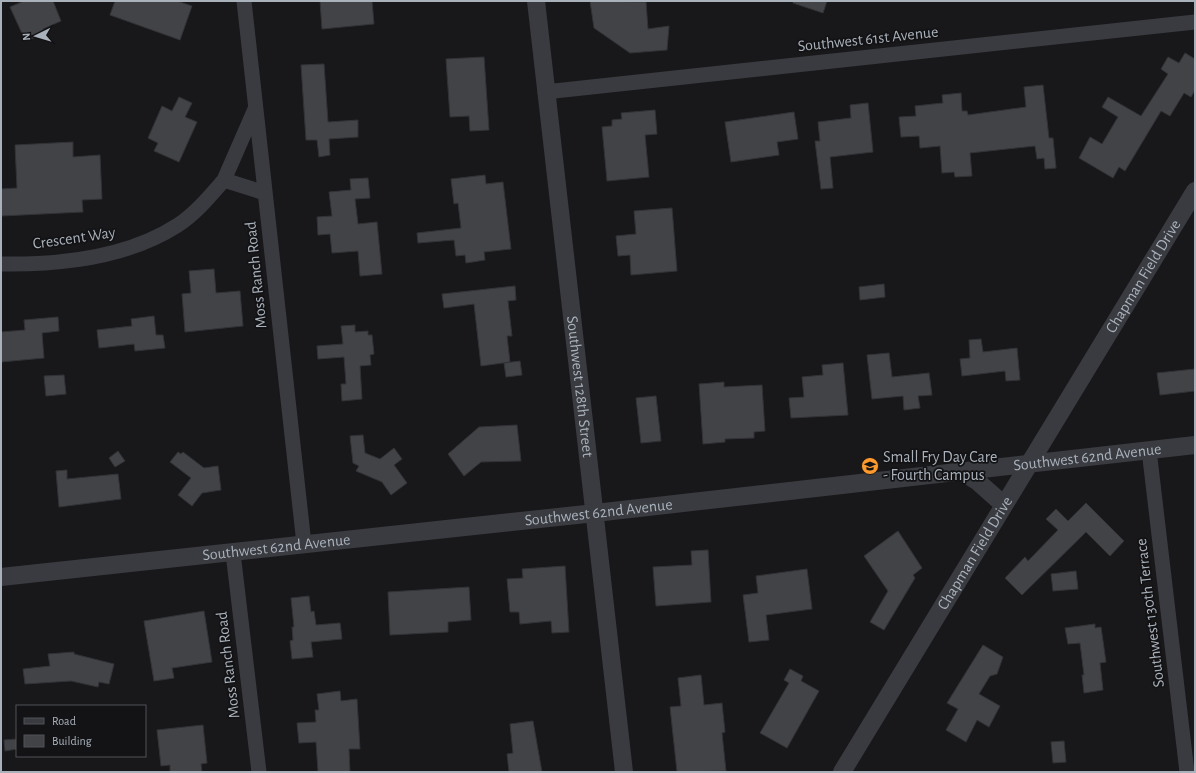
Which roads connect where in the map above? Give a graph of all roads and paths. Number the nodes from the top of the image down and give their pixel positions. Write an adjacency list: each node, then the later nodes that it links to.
1 (244, 1): 5 (street, Moss Ranch Road)
2 (536, 1): 4 (street, Southwest 128th Street)
3 (1195, 22): 4 (street, Southwest 61st Avenue)
4 (545, 92): 15 (street, Southwest 128th Street)
5 (256, 108): 6 (street, Crescent Way); 8 (street, Moss Ranch Road)
6 (224, 180): 8 (street); 9 (street, Crescent Way)
7 (1195, 191): 12 (street, Chapman Field Drive)
8 (265, 193): 16 (street, Moss Ranch Road)
9 (1, 264)
10 (1195, 445): 11 (street, Southwest 62nd Avenue)
11 (1149, 450): 12 (street, Southwest 62nd Avenue); 22 (street, Southwest 130th Terrace)
12 (1030, 463): 13 (street, Southwest 62nd Avenue); 14 (street, Chapman Field Drive)
13 (961, 472): 14 (street); 15 (street, Southwest 62nd Avenue)
14 (1004, 505): 21 (street, Chapman Field Drive)
15 (595, 513): 16 (street, Southwest 62nd Avenue); 20 (street, Southwest 128th Street)
16 (304, 544): 17 (street, Southwest 62nd Avenue)
17 (234, 553): 18 (street, Southwest 62nd Avenue); 19 (street, Moss Ranch Road)
18 (1, 577)
19 (259, 772)
20 (624, 772)
21 (842, 772)
22 (1187, 772)

